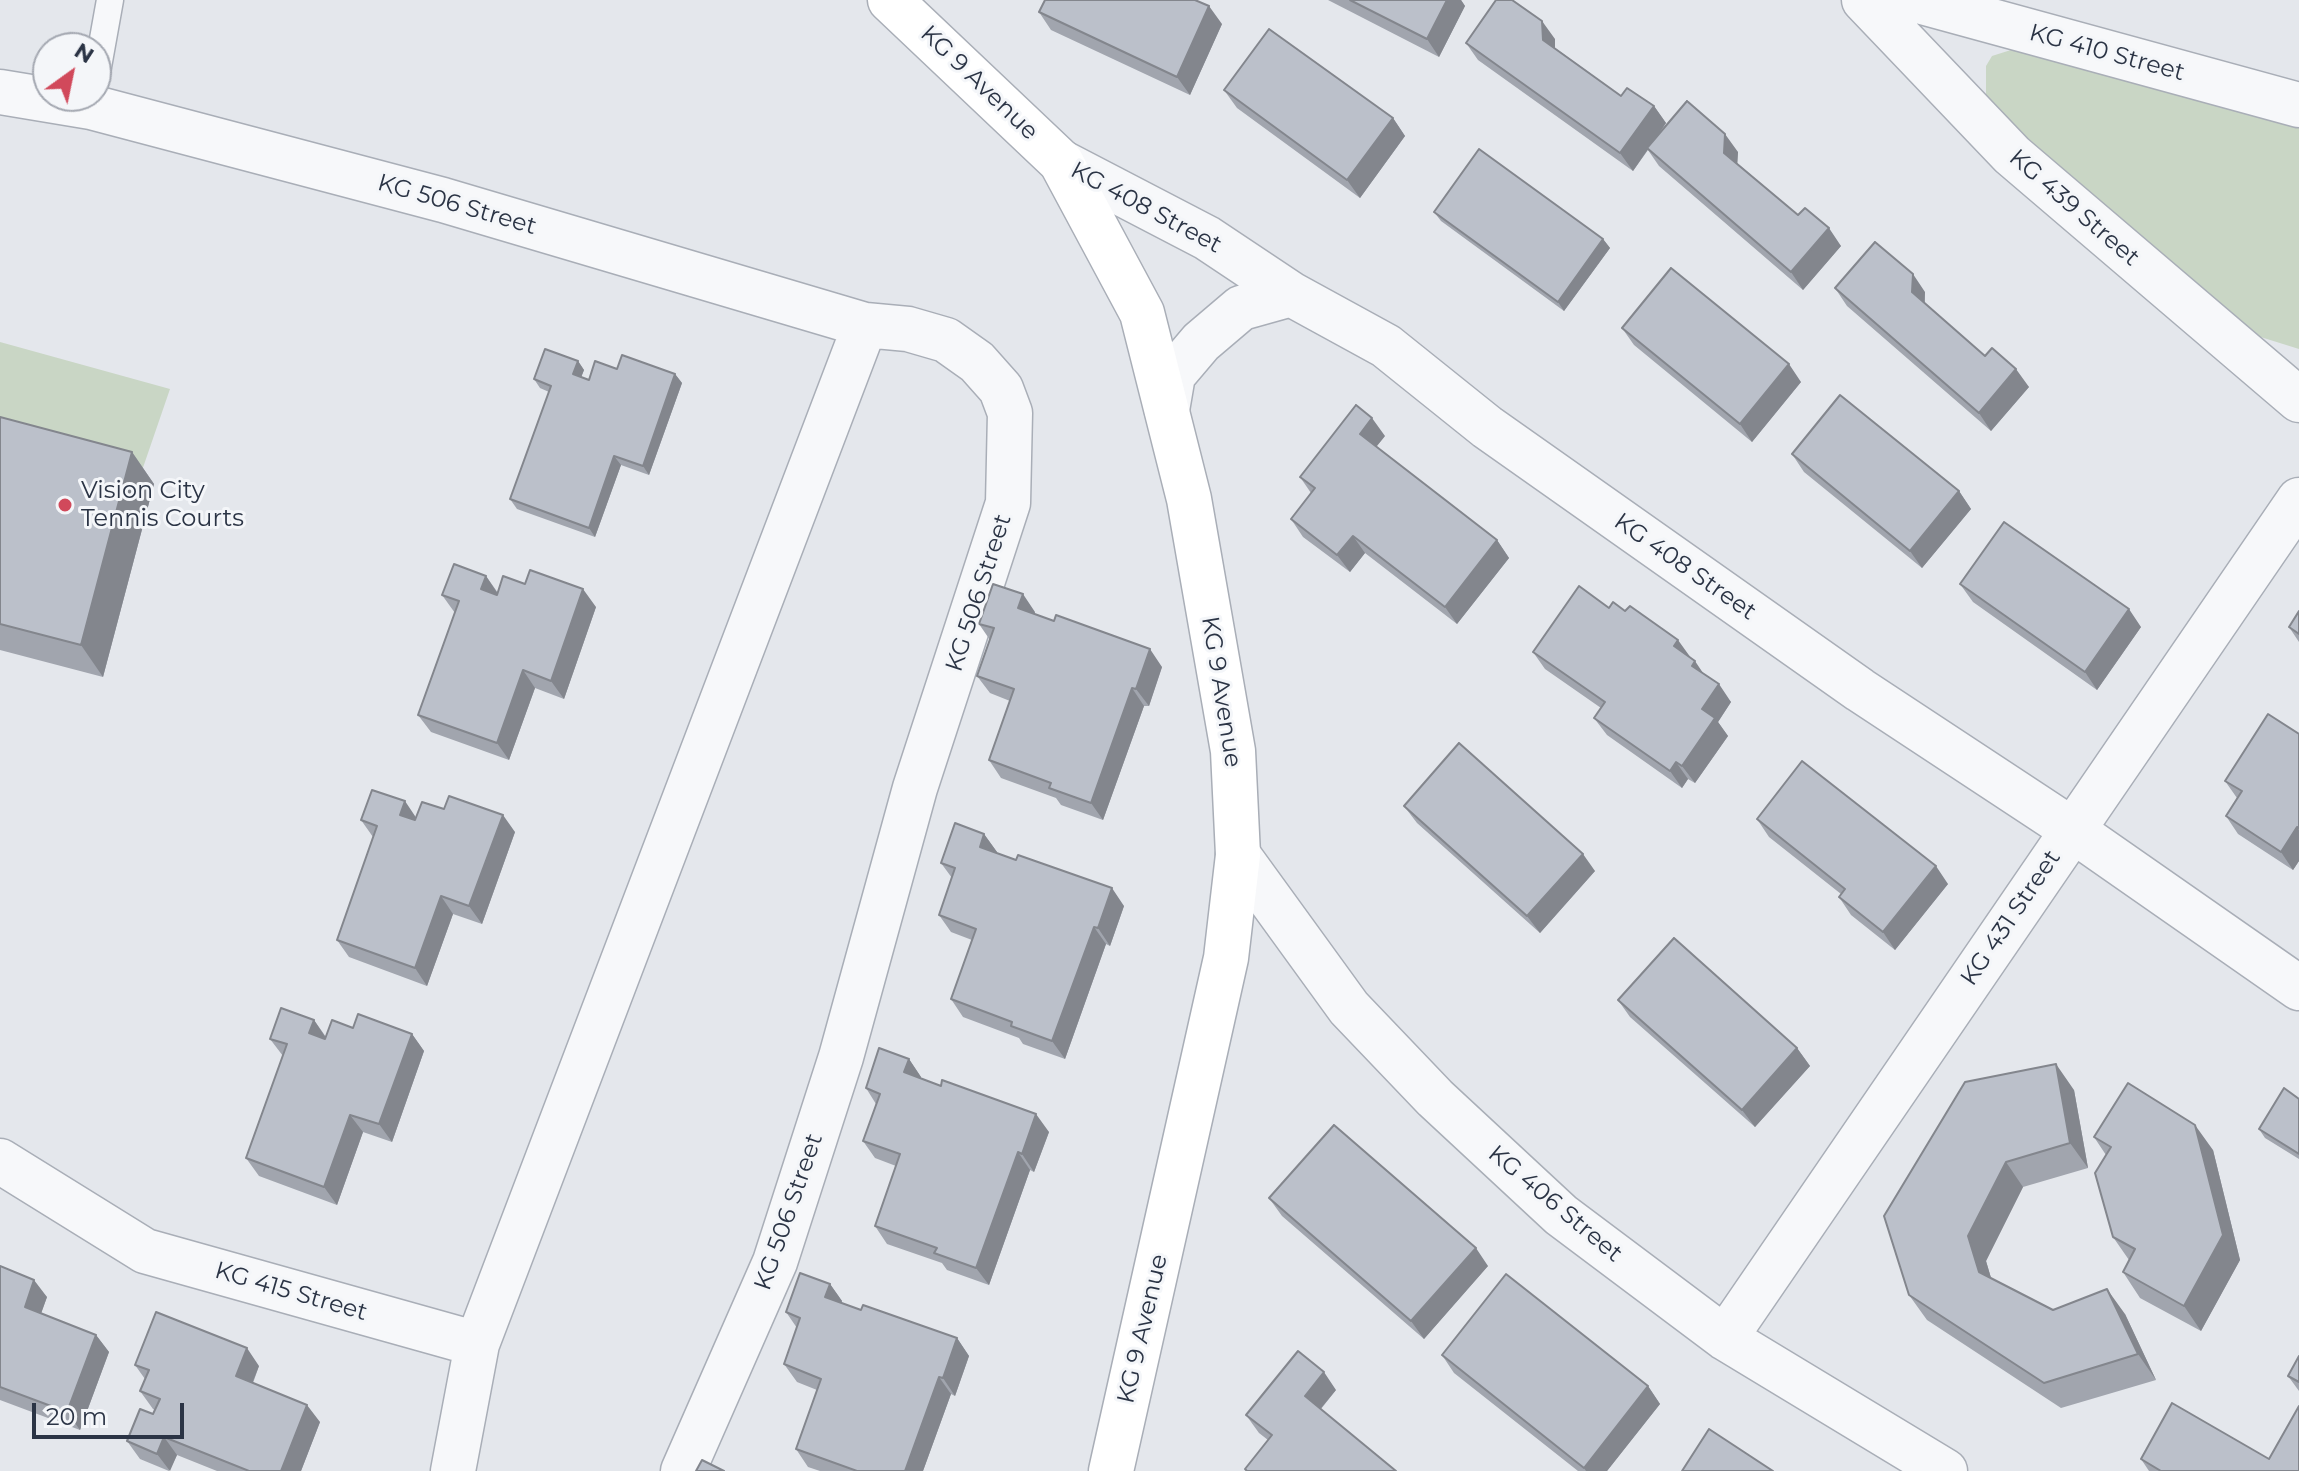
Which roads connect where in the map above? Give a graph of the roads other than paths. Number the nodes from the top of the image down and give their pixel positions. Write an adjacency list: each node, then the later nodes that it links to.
1 (110, 0): 5 (lane)
2 (890, 0): 10 (main road, KG 9 Avenue)
3 (1864, 0): 13 (street, KG 439 Street)
4 (1915, 0): 9 (street, KG 410 Street)
5 (104, 32)
6 (0, 92): 7 (street, KG 506 Street)
7 (32, 93)
8 (112, 100): 12 (street, KG 506 Street)
9 (2299, 105)
10 (1061, 162): 11 (street, KG 408 Street); 14 (main road, KG 9 Avenue)
11 (1291, 294): 14 (street); 16 (street, KG 408 Street)
12 (865, 325): 21 (street); 23 (street, KG 506 Street)
13 (2299, 400)
14 (1167, 410): 17 (main road, KG 9 Avenue)
15 (2299, 500): 16 (street, KG 431 Street)
16 (2071, 829): 18 (street, KG 408 Street); 20 (street, KG 431 Street)
17 (1238, 855): 20 (street, KG 406 Street); 24 (main road, KG 9 Avenue)
18 (2299, 988)
19 (0, 1161): 21 (street, KG 415 Street)
20 (1725, 1338): 25 (street, KG 406 Street)
21 (477, 1344): 22 (street)
22 (453, 1471)
23 (683, 1471)
24 (1111, 1471)
25 (1945, 1471)

